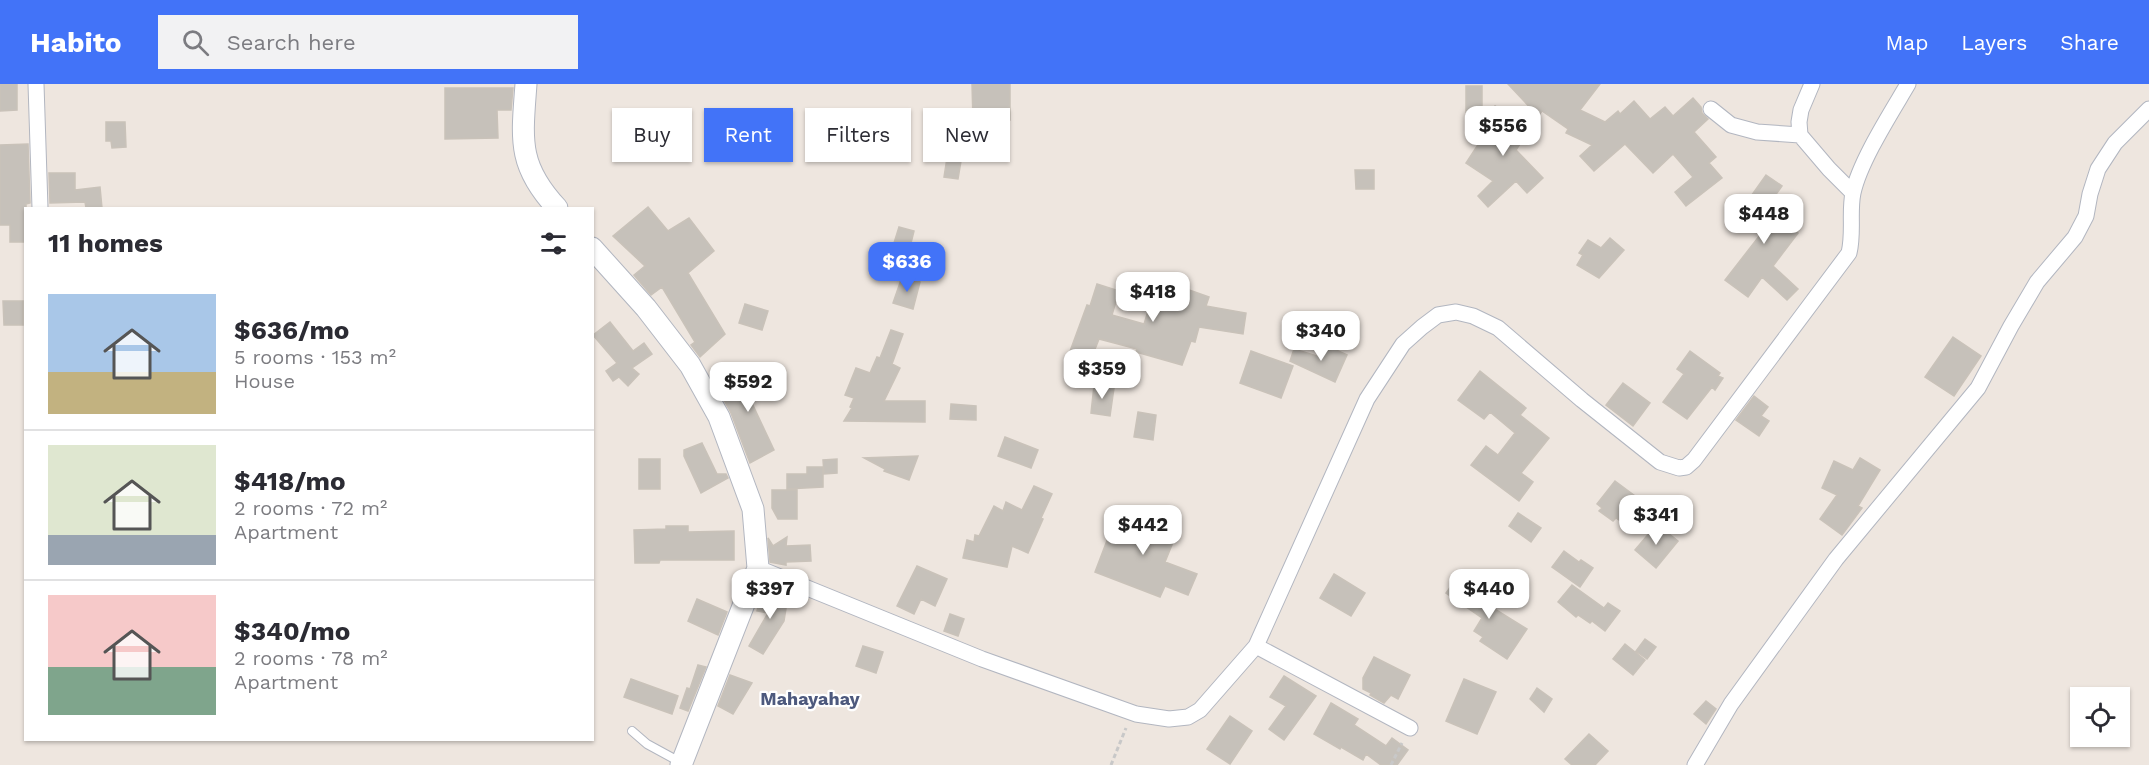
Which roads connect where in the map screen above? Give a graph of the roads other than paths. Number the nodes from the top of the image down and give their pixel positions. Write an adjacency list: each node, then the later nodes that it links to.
1 (36, 84): 9 (street)
2 (526, 84): 10 (street)
3 (1812, 84): 7 (street)
4 (1908, 84): 8 (street)
5 (1711, 109): 7 (street)
6 (2149, 109): 17 (street)
7 (1800, 135): 8 (street)
8 (1853, 193): 13 (street)
9 (40, 207)
10 (556, 207)
11 (594, 250): 12 (street)
12 (758, 568): 13 (street); 16 (street)
13 (1256, 646): 14 (street)
14 (1410, 728)
15 (632, 731): 16 (lane)
16 (681, 764)
17 (1695, 765)

